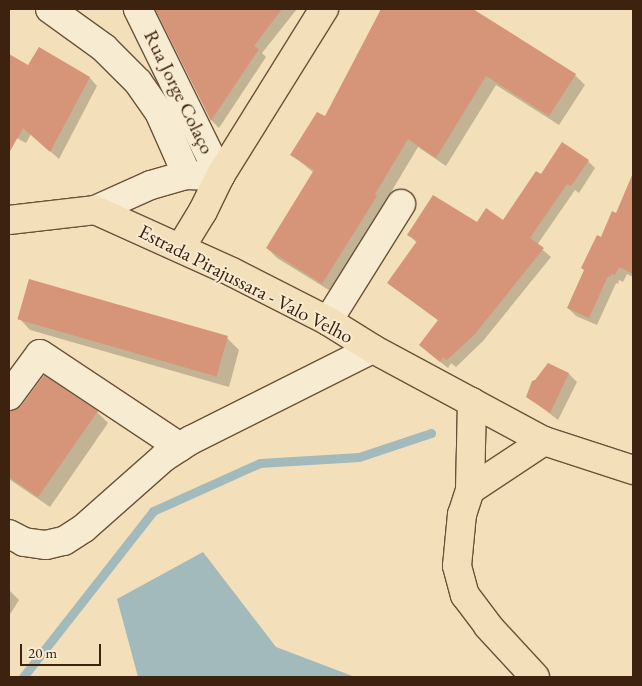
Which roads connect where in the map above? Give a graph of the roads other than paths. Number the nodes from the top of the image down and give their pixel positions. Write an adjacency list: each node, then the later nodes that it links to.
1 (50, 9): 4 (street)
2 (138, 9): 5 (street, Rua Jorge Colaço)
3 (324, 9): 5 (main road)
4 (186, 175): 5 (street); 7 (street)
5 (220, 176): 9 (main road)
6 (402, 204): 10 (street)
7 (95, 210): 8 (main road, Estrada Pirajussara - Valo Velho); 9 (main road, Estrada Pirajussara - Valo Velho)
8 (9, 220)
9 (181, 247): 10 (main road, Estrada Pirajussara - Valo Velho)
10 (328, 321): 11 (main road, Estrada Pirajussara - Valo Velho)
11 (373, 349): 13 (main road, Estrada Pirajussara - Valo Velho); 15 (street)
12 (9, 396): 15 (street)
13 (472, 402): 14 (main road, Estrada Pirajussara - Valo Velho); 17 (main road)
14 (544, 441): 16 (main road, Estrada Pirajussara - Valo Velho); 17 (main road)
15 (180, 447): 18 (street)
16 (633, 470)
17 (470, 490): 19 (main road)
18 (9, 534)
19 (535, 677)

